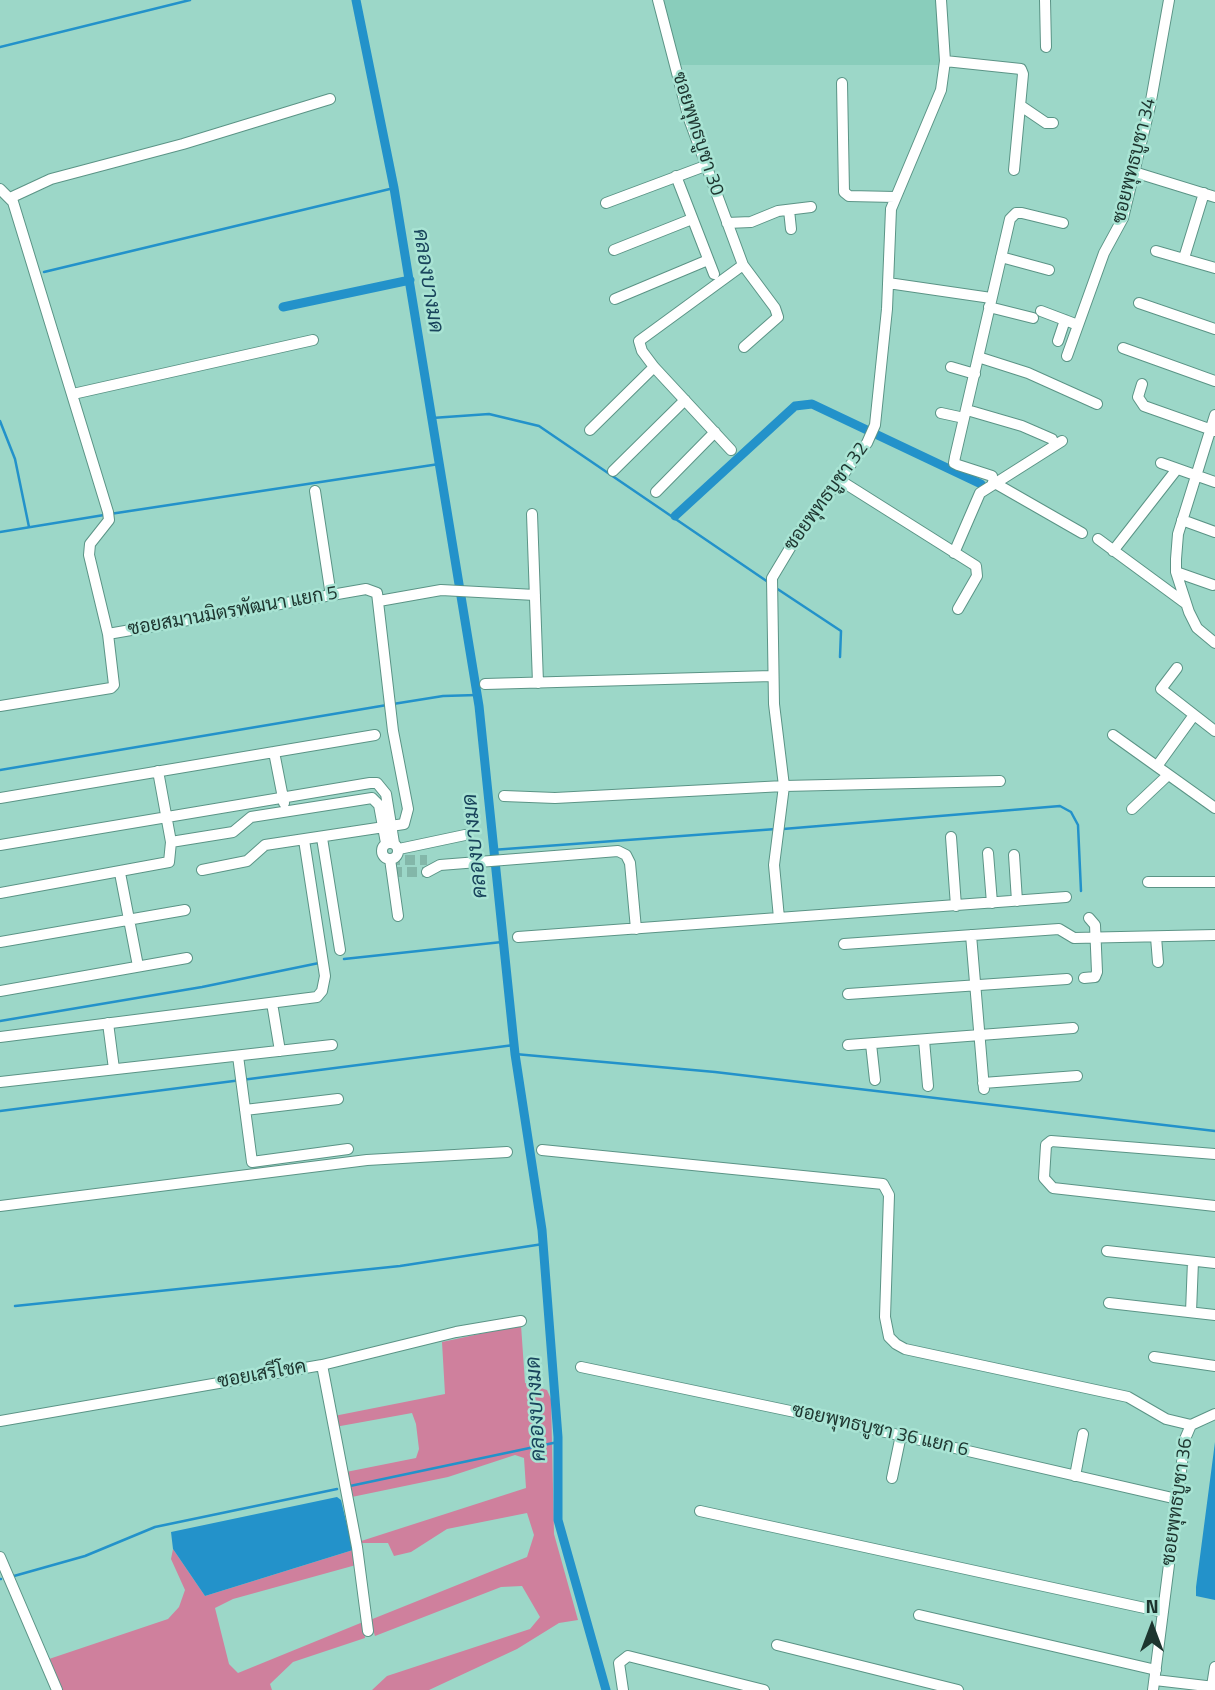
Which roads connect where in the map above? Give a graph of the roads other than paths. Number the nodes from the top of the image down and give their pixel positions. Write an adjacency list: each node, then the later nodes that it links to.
1 (658, 0): 11 (street, ซอยพุทธบูชา 30)
2 (941, 0): 6 (street, ซอยพุทธบูชา 32)
3 (1045, 0): 5 (street)
4 (1169, 0): 13 (street, ซอยพุทธบูชา 34)
5 (1046, 47)
6 (946, 61): 9 (street); 17 (street, ซอยพุทธบูชา 32)
7 (842, 83): 17 (street)
8 (330, 99): 19 (street)
9 (1021, 106): 10 (street); 12 (street)
10 (1053, 122)
11 (705, 166): 14 (street); 24 (street, ซอยพุทธบูชา 30)
12 (1014, 170)
13 (1133, 172): 16 (street); 41 (street, ซอยพุทธบูชา 34)
14 (676, 176): 20 (street); 23 (street)
15 (0, 189): 19 (street, ซอยสมานมิตรพัฒนา แยก 5)
16 (1204, 194): 18 (street); 30 (street)
17 (895, 197): 36 (street, ซอยพุทธบูชา 32)
18 (1215, 197)
19 (10, 198): 54 (street, ซอยสมานมิตรพัฒนา แยก 5)
20 (606, 203)
21 (811, 207): 22 (street)
22 (789, 210): 24 (street); 26 (street)
23 (692, 219): 27 (street); 31 (street)
24 (727, 223): 32 (street, ซอยพุทธบูชา 30)
25 (1063, 223): 29 (street)
26 (791, 229)
27 (614, 250)
28 (1156, 251): 30 (street)
29 (1001, 257): 34 (street); 38 (street)
30 (1184, 258): 33 (street)
31 (708, 260): 35 (street); 37 (street)
32 (743, 265): 45 (street, ซอยพุทธบูชา 30); 49 (street)
33 (1215, 268)
34 (1049, 270)
35 (714, 274)
36 (888, 283): 38 (street); 68 (street, ซอยพุทธบูชา 32)
37 (615, 299)
38 (990, 303): 40 (street); 48 (street)
39 (1139, 303): 42 (street)
40 (1065, 320): 41 (street); 44 (street)
41 (1078, 325): 47 (street, ซอยพุทธบูชา 34)
42 (1215, 329)
43 (313, 340): 54 (street)
44 (1058, 341)
45 (744, 347)
46 (1123, 348): 52 (street)
47 (1067, 356)
48 (978, 357): 51 (street); 56 (street)
49 (654, 367): 55 (street); 60 (street)
50 (951, 367): 51 (street)
51 (975, 374): 58 (street)
52 (1215, 381)
53 (1142, 384): 61 (street)
54 (74, 394): 87 (street, ซอยสมานมิตรพัฒนา แยก 5)
55 (685, 400): 62 (street); 66 (street)
56 (1097, 404)
57 (941, 413): 58 (street)
58 (965, 414): 69 (street); 69 (street)
59 (1215, 415): 61 (street)
60 (590, 430)
61 (1212, 430): 67 (street)
62 (715, 432): 63 (street); 72 (street)
63 (730, 450)
64 (1161, 463): 65 (street)
65 (1177, 469): 67 (street); 78 (street)
66 (612, 471)
67 (1195, 476): 70 (street); 74 (street)
68 (838, 479): 79 (street); 90 (street, ซอยพุทธบูชา 32)
69 (993, 479): 76 (street); 79 (street)
70 (1215, 482)
71 (315, 491): 82 (street)
72 (656, 492)
73 (532, 514): 83 (street)
74 (1182, 520): 75 (street); 80 (street)
75 (1215, 531)
76 (1082, 533)
77 (1098, 539): 78 (street)
78 (1113, 551): 85 (street)
79 (954, 553): 86 (street)
80 (1176, 572): 81 (street); 85 (street)
81 (1213, 585)
82 (331, 596): 84 (street, ซอยสมานมิตรพัฒนา แยก 5); 87 (street, ซอยสมานมิตรพัฒนา แยก 5)
83 (535, 596): 84 (street); 91 (street)
84 (379, 601): 112 (street)
85 (1185, 603): 88 (street)
86 (958, 609)
87 (108, 634): 93 (street)
88 (1215, 643)
89 (1177, 668): 94 (street)
90 (772, 676): 91 (street); 103 (street, ซอยพุทธบูชา 32)
91 (538, 683): 92 (street)
92 (485, 684)
93 (0, 706)
94 (1194, 715): 95 (street); 99 (street)
95 (1215, 731)
96 (375, 735): 98 (street)
97 (1114, 736): 101 (street)
98 (274, 752): 100 (street); 107 (street)
99 (1160, 762)
100 (158, 771): 106 (street); 111 (street)
101 (1167, 776): 108 (street); 109 (street)
102 (1000, 780): 103 (street)
103 (784, 786): 104 (street); 137 (street, ซอยพุทธบูชา 32)
104 (505, 796)
105 (381, 797): 107 (street); 110 (street); 112 (street)
106 (0, 798)
107 (283, 798): 110 (street); 111 (street)
108 (1215, 808)
109 (1132, 809)
110 (286, 813): 117 (street)
111 (166, 817): 117 (street); 118 (street)
112 (388, 828): 115 (street); 119 (street)
113 (465, 835): 119 (street)
114 (950, 837): 134 (street)
115 (322, 838): 116 (street); 148 (street)
116 (304, 840): 125 (street); 157 (street)
117 (171, 842): 127 (street)
118 (0, 845)
119 (393, 845): 122 (street); 122 (street)
120 (988, 853): 133 (street)
121 (1014, 855): 132 (street)
122 (390, 859): 136 (street)
123 (427, 860): 124 (street)
124 (440, 865): 126 (street); 140 (street)
125 (202, 870)
126 (427, 872)
127 (120, 873): 130 (street); 139 (street)
128 (1148, 882): 129 (street)
129 (1215, 882)
130 (0, 893)
131 (1066, 897): 132 (street)
132 (1017, 901): 133 (street)
133 (992, 903): 134 (street)
134 (956, 906): 137 (street)
135 (185, 910): 139 (street)
136 (398, 916)
137 (779, 918): 140 (street)
138 (1089, 918): 145 (street)
139 (129, 920): 146 (street); 151 (street)
140 (636, 929): 143 (street)
141 (971, 934): 145 (street); 147 (street); 154 (street)
142 (1215, 935): 144 (street)
143 (518, 937)
144 (1156, 937): 145 (street); 150 (street)
145 (1095, 939): 152 (street)
146 (0, 942)
147 (844, 944)
148 (340, 950)
149 (187, 958): 151 (street)
150 (1158, 962)
151 (138, 966): 155 (street)
152 (1084, 978)
153 (1067, 979): 154 (street)
154 (974, 985): 156 (street); 160 (street)
155 (0, 991)
156 (848, 994)
157 (272, 1003): 158 (street); 166 (street)
158 (108, 1023): 161 (street); 168 (street)
159 (1073, 1028): 160 (street)
160 (979, 1035): 162 (street); 169 (street)
161 (0, 1037)
162 (923, 1040): 163 (street); 172 (street)
163 (871, 1044): 165 (street); 170 (street)
164 (332, 1045): 166 (street)
165 (848, 1045)
166 (280, 1051): 167 (street)
167 (238, 1056): 168 (street); 174 (street)
168 (114, 1069): 171 (street)
169 (1077, 1076)
170 (874, 1080)
171 (0, 1082)
172 (928, 1086)
173 (338, 1099): 174 (street)
174 (245, 1110): 175 (street)
175 (348, 1149)
176 (542, 1150): 194 (street)
177 (507, 1152): 179 (street)
178 (1215, 1154): 180 (street)
179 (0, 1206)
180 (1215, 1206)
181 (1107, 1251): 182 (street)
182 (1193, 1261): 183 (street); 185 (street)
183 (1215, 1263)
184 (1109, 1303): 185 (street)
185 (1191, 1312): 186 (street)
186 (1215, 1315)
187 (522, 1321): 189 (street, ซอยเสรีโชค)
188 (1154, 1357): 190 (street)
189 (322, 1365): 193 (street, ซอยเสรีโชค); 204 (street)
190 (1215, 1366)
191 (582, 1367): 196 (street, ซอยพุทธบูชา 36 แยก 6)
192 (1215, 1414): 194 (street, ซอยพุทธบูชา 36)
193 (0, 1421)
194 (1191, 1425): 199 (street, ซอยพุทธบูชา 36)
195 (1083, 1434): 197 (street)
196 (901, 1435): 197 (street, ซอยพุทธบูชา 36 แยก 6); 198 (street)
197 (1075, 1476): 199 (street, ซอยพุทธบูชา 36 แยก 6)
198 (892, 1478)
199 (1177, 1499): 202 (street, ซอยพุทธบูชา 36)
200 (700, 1511): 202 (street)
201 (0, 1557): 209 (street)
202 (1163, 1612): 207 (street, ซอยพุทธบูชา 36)
203 (919, 1615): 207 (street)
204 (368, 1631)
205 (777, 1645): 212 (street)
206 (1215, 1667): 208 (street)
207 (1155, 1680): 208 (street)
208 (1213, 1686)
209 (57, 1690)
210 (623, 1690): 211 (street)
211 (764, 1690)
212 (958, 1690)

